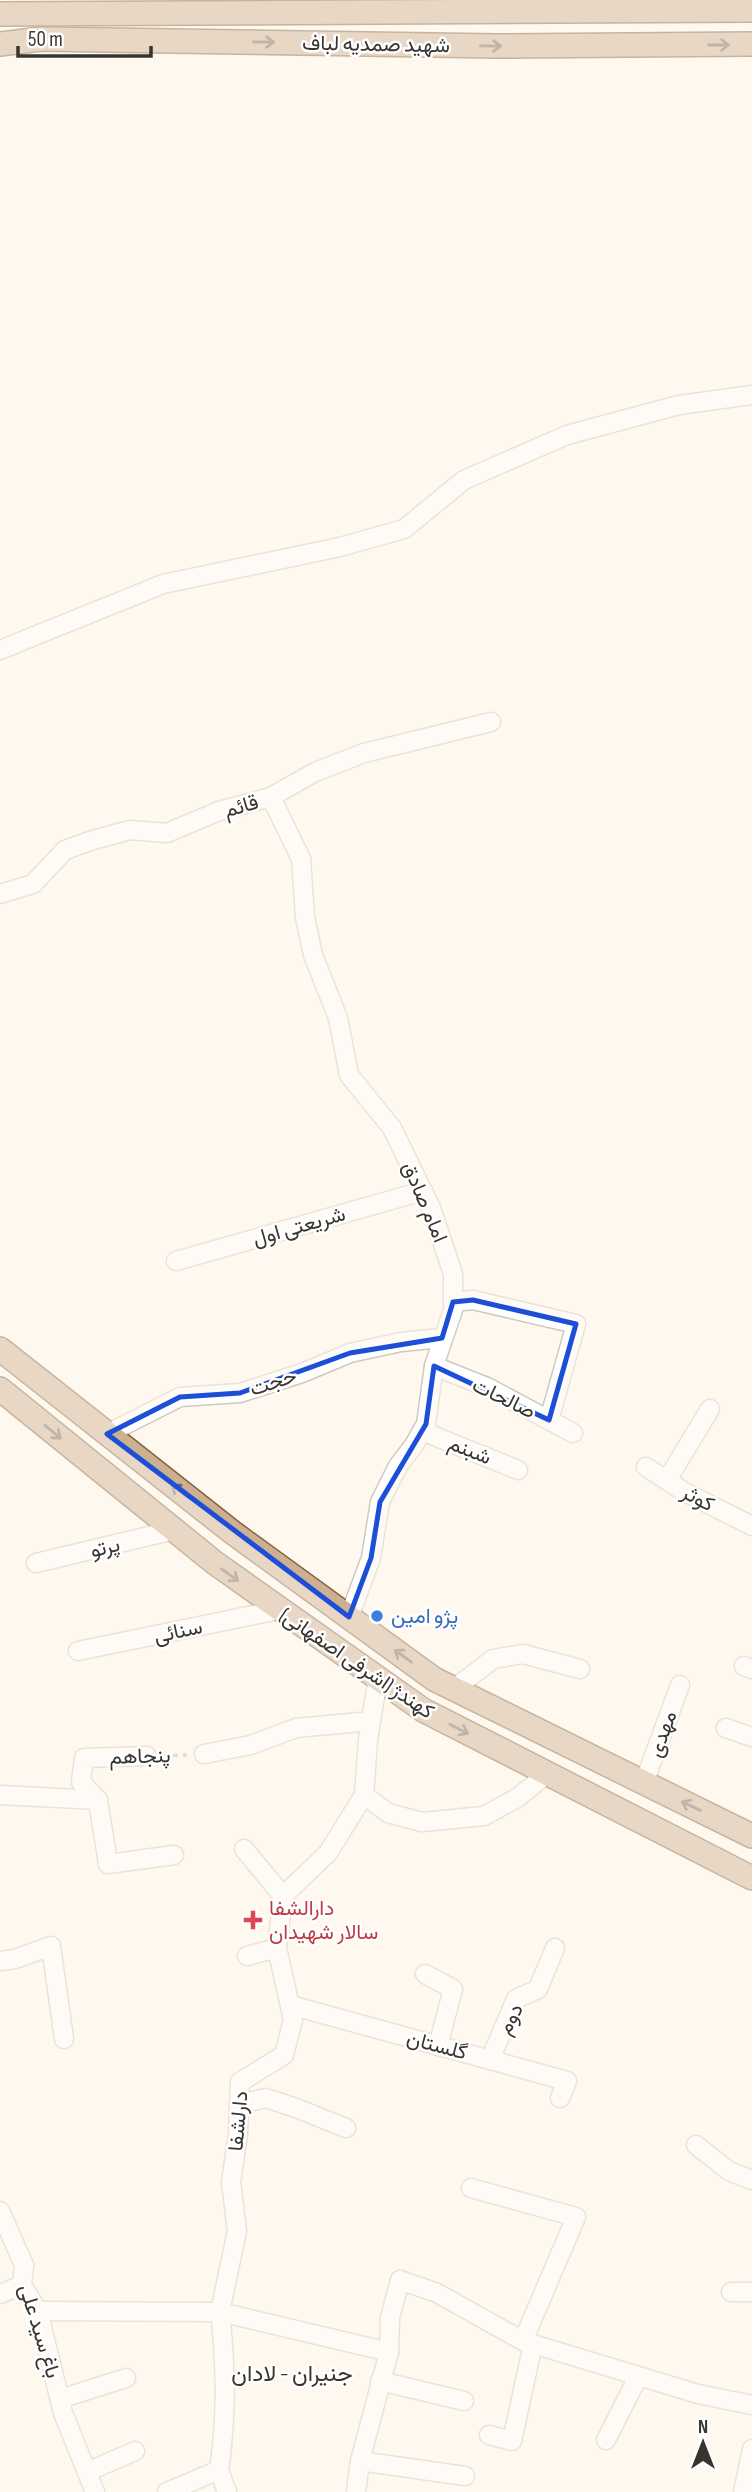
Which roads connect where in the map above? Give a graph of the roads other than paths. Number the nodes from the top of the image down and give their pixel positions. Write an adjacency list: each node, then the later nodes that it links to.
1 (692, 5): 3 (main road, شهید صمدیه لباف); 4 (main road, شهید صمدیه لباف)
2 (31, 7): 4 (main road, شهید صمدیه لباف); 5 (main road, شهید صمدیه لباف)
3 (752, 10)
4 (156, 13): 6 (main road)
5 (0, 14)
6 (157, 41): 7 (main road, شهید صمدیه لباف); 8 (main road, شهید صمدیه لباف, one-way to 8)
7 (0, 44)
8 (752, 44)
9 (752, 395): 10 (street)
10 (0, 650)
11 (491, 722): 12 (street, قائم)
12 (271, 797): 13 (street, قائم); 14 (street, امام صادق)
13 (0, 894)
14 (423, 1191): 15 (street, شریعتی اول); 16 (street, امام صادق)
15 (176, 1261)
16 (453, 1302): 17 (street, امام صادق); 22 (street)
17 (442, 1338): 19 (street, امام صادق); 25 (street, حجت)
18 (0, 1349): 25 (main road, کهندژ (اشرفی اصفهانی))
19 (434, 1366): 22 (street, صالحات); 23 (street, امام صادق)
20 (0, 1389): 30 (main road, کهندژ (اشرفی اصفهانی), one-way to 30)
21 (710, 1409): 28 (street)
22 (549, 1420): 24 (street, صالحات)
23 (422, 1431): 27 (street, شبنم); 33 (street, امام صادق)
24 (573, 1433)
25 (107, 1434): 33 (main road, کهندژ (اشرفی اصفهانی), one-way to 25)
26 (646, 1467): 28 (street, کوثر)
27 (517, 1469)
28 (667, 1480): 29 (street, کوثر)
29 (752, 1526)
30 (174, 1530): 31 (street, پرتو); 32 (main road, کهندژ (اشرفی اصفهانی), one-way to 32)
31 (36, 1563)
32 (278, 1610): 34 (street, سنائی); 36 (main road, کهندژ (اشرفی اصفهانی))
33 (349, 1616): 38 (main road, کهندژ (اشرفی اصفهانی), one-way to 33)
34 (78, 1651)
35 (580, 1669): 38 (street)
36 (378, 1678): 39 (street); 44 (main road, کهندژ (اشرفی اصفهانی), one-way to 44)
37 (680, 1685): 45 (street, مهدی)
38 (454, 1689): 45 (main road, کهندژ (اشرفی اصفهانی))
39 (371, 1721): 42 (street); 47 (street)
40 (726, 1728): 41 (street)
41 (752, 1737)
42 (204, 1754)
43 (147, 1756): 48 (street, پنجاهم)
44 (547, 1774): 47 (street); 49 (main road, کهندژ (اشرفی اصفهانی))
45 (644, 1783): 50 (main road, کهندژ (اشرفی اصفهانی), one-way to 45)
46 (0, 1795): 48 (street)
47 (364, 1795): 55 (street)
48 (98, 1800): 52 (street, پنجاهم)
49 (625, 1814): 53 (main road); 54 (main road, کهندژ (اشرفی اصفهانی))
50 (751, 1830)
51 (244, 1849): 55 (street)
52 (174, 1855)
53 (752, 1861)
54 (752, 1878)
55 (283, 1896): 56 (street, دارلشفا)
56 (277, 1948): 58 (street); 61 (street, دارلشفا)
57 (555, 1948): 64 (street, دوم)
58 (247, 1956)
59 (0, 1961): 62 (street)
60 (425, 1974): 63 (street)
61 (290, 2005): 63 (street, گلستان); 66 (street, دارلشفا)
62 (64, 2039)
63 (438, 2046): 64 (street, گلستان)
64 (490, 2060): 65 (street, گلستان)
65 (560, 2098)
66 (239, 2104): 67 (street); 78 (street, دارلشفا)
67 (346, 2128)
68 (696, 2145): 69 (street)
69 (752, 2180)
70 (471, 2188): 79 (street)
71 (0, 2211): 72 (street, باغ سید علی)
72 (4, 2234): 73 (street, باغ سید علی)
73 (23, 2285): 76 (street); 77 (street, باغ سید علی)
74 (731, 2292): 75 (street)
75 (752, 2292)
76 (0, 2294)
77 (38, 2311): 78 (street); 84 (street, باغ سید علی)
78 (220, 2312): 80 (street); 92 (street, دارلشفا)
79 (528, 2343): 80 (street); 81 (street); 87 (street)
80 (389, 2352): 83 (street)
81 (638, 2377): 86 (street); 88 (street)
82 (126, 2378): 84 (street)
83 (380, 2381): 85 (street); 91 (street)
84 (60, 2399): 93 (street, باغ سید علی)
85 (464, 2401)
86 (752, 2406)
87 (489, 2435)
88 (606, 2440)
89 (135, 2451): 93 (street)
90 (752, 2452): 99 (street)
91 (360, 2461): 94 (street); 98 (street)
92 (219, 2470): 96 (street); 97 (street)
93 (87, 2472): 95 (street, باغ سید علی)
94 (465, 2476)
95 (95, 2492)
96 (167, 2492)
97 (227, 2492)
98 (356, 2492)
99 (743, 2492)

